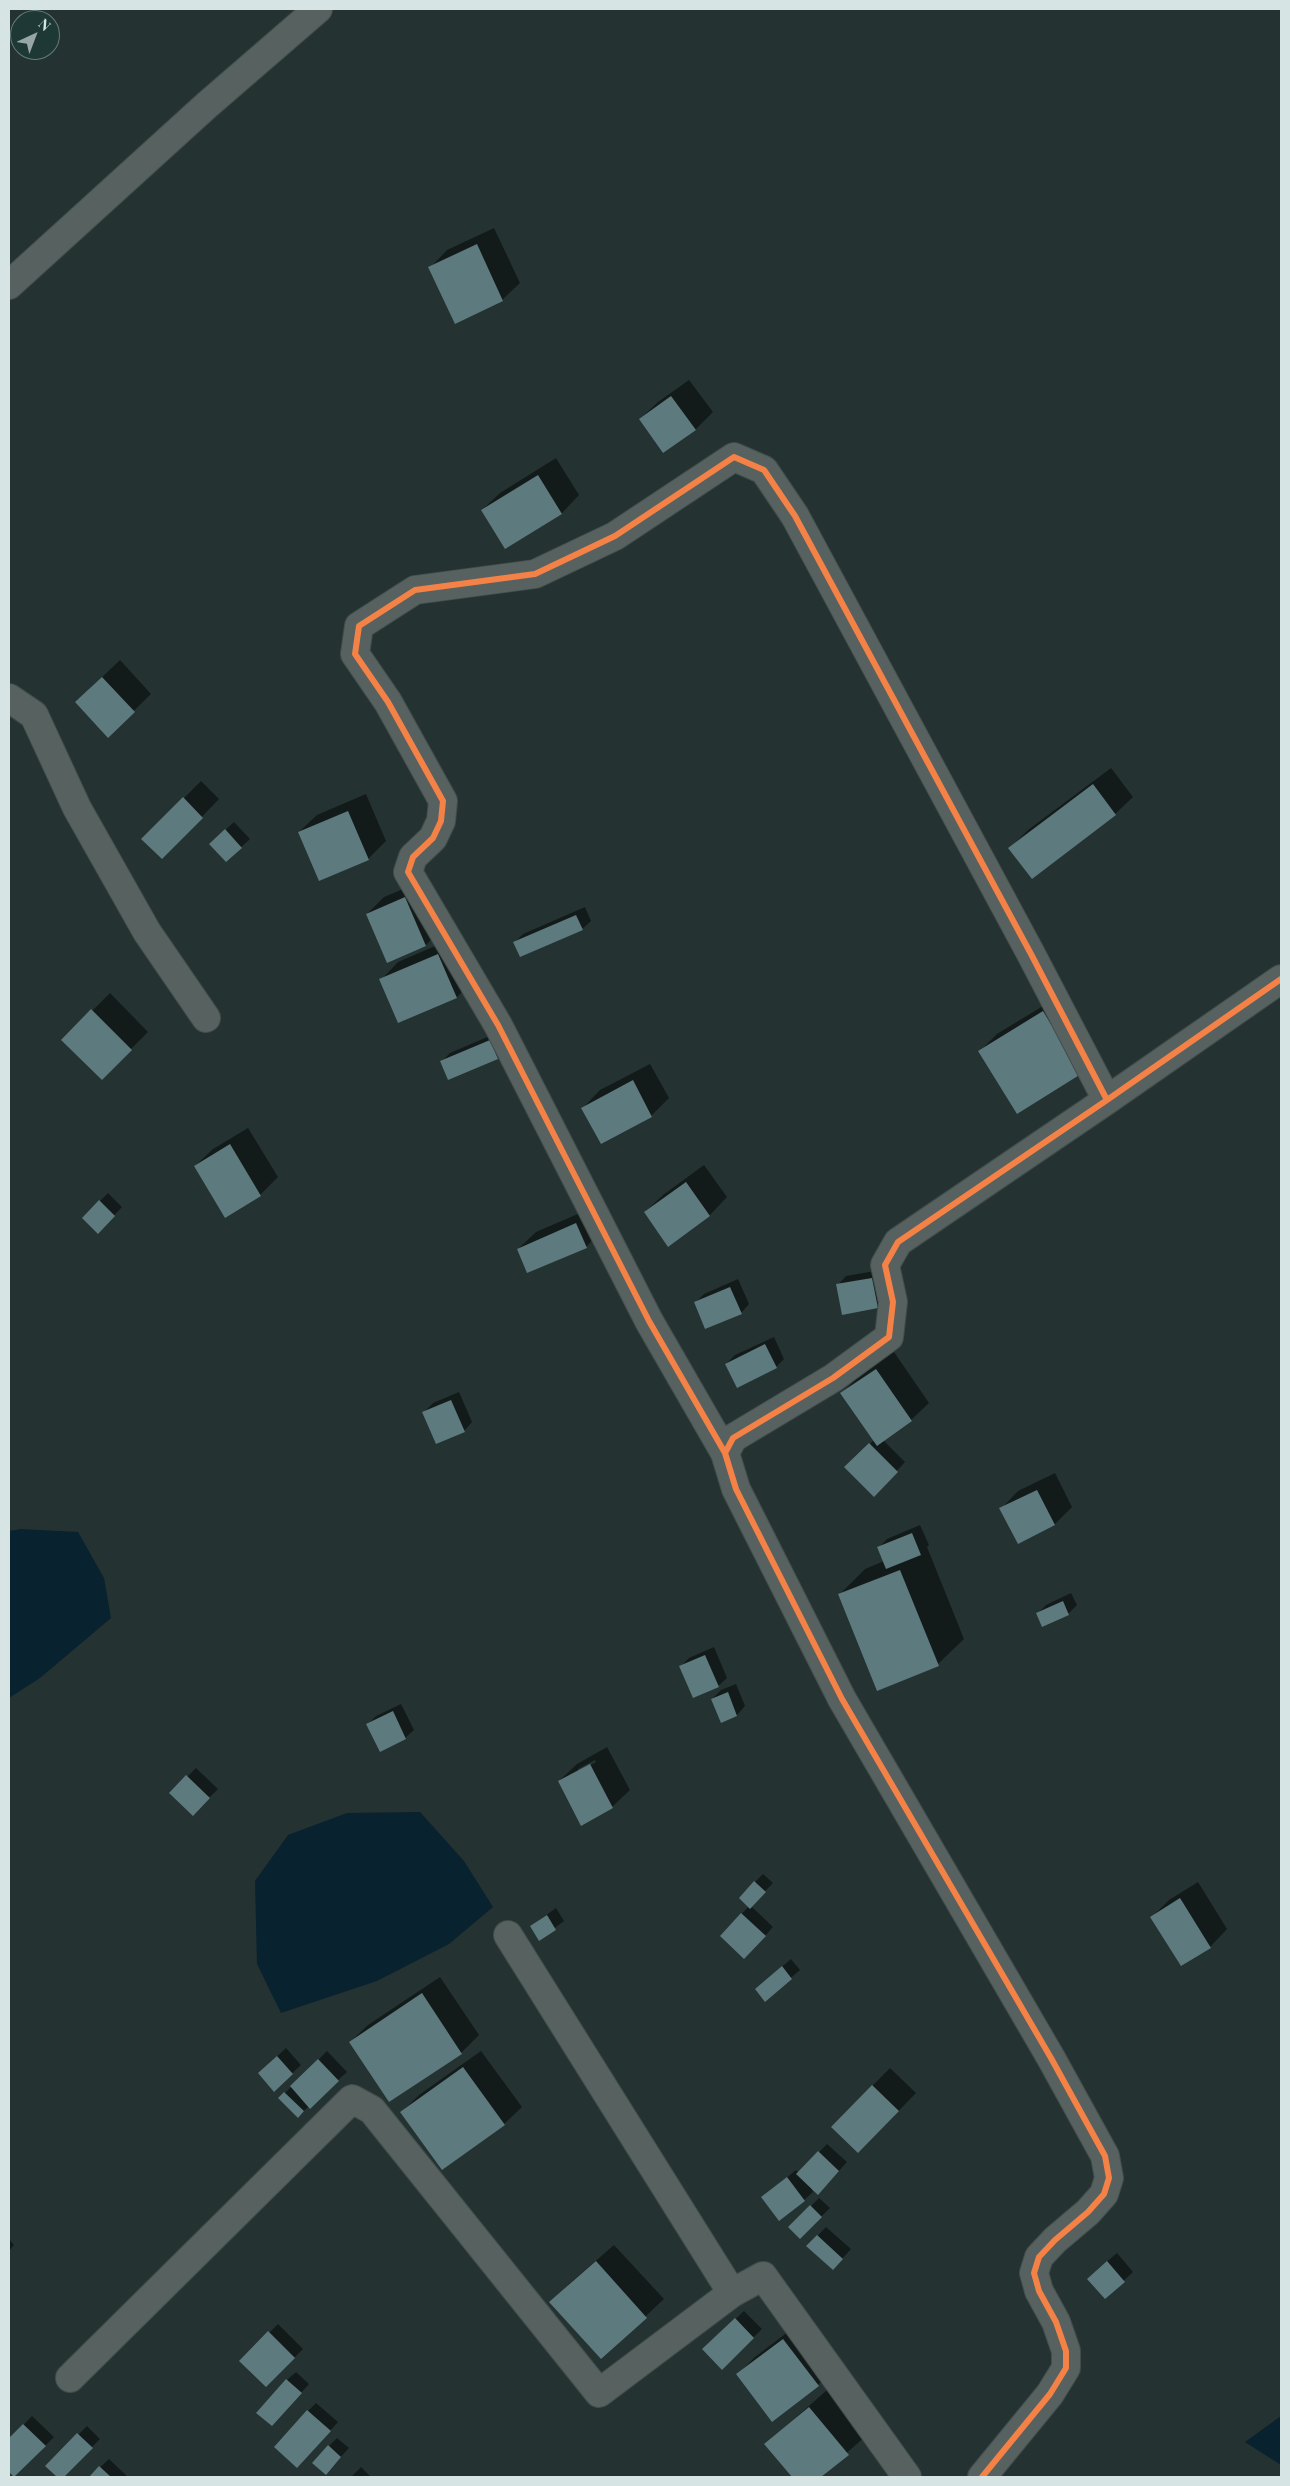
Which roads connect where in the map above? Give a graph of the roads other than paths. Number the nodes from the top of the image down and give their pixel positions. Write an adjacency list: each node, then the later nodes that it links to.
1 (318, 9): 2 (street)
2 (9, 285)
3 (9, 698): 5 (street)
4 (1281, 978): 6 (street)
5 (206, 1018)
6 (1107, 1100): 7 (street); 7 (street)
7 (725, 1453): 12 (street)
8 (508, 1935): 9 (street)
9 (732, 2293): 10 (street); 11 (street)
10 (70, 2378)
11 (906, 2477)
12 (982, 2477)

